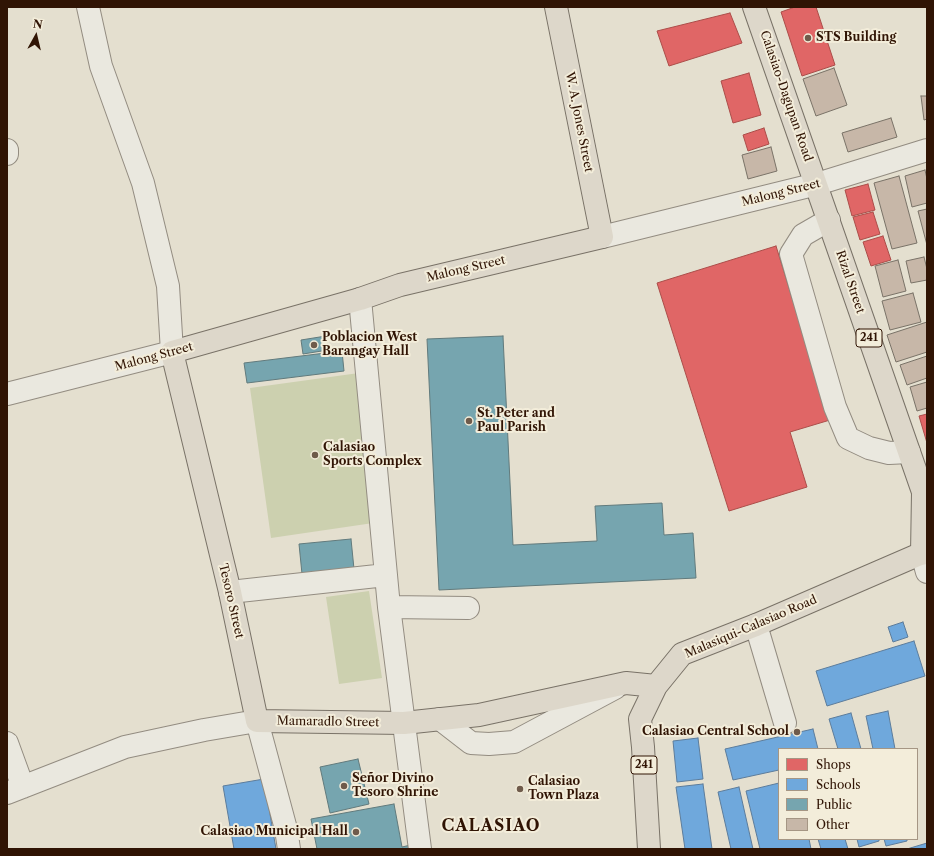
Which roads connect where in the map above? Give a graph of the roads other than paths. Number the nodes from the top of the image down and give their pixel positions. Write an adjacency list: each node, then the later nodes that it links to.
1 (88, 7): 11 (street)
2 (556, 7): 9 (main road, W. A. Jones Street)
3 (754, 7): 7 (main road, Calasiao-Dagupan Road / 241)
4 (7, 150): 6 (street)
5 (927, 150): 7 (street, Malong Street)
6 (7, 154)
7 (817, 184): 8 (main road, Rizal Street / 241); 9 (street, Malong Street)
8 (829, 220): 13 (main road, Rizal Street / 241); 13 (street)
9 (602, 237): 10 (main road, Malong Street)
10 (360, 299): 11 (main road, Malong Street); 16 (street)
11 (172, 352): 12 (street, Malong Street); 17 (main road, Tesoro Street)
12 (7, 394)
13 (909, 452): 14 (main road, Rizal Street / 241)
14 (925, 493): 15 (main road, Rizal Street / 241)
15 (925, 559): 20 (main road, Malasiqui-Calasiao Road / 241)
16 (386, 575): 17 (street); 18 (street)
17 (230, 592): 24 (main road, Tesoro Street)
18 (389, 607): 19 (street); 25 (street)
19 (468, 608)
20 (756, 625): 22 (main road, Malasiqui-Calasiao Road / 241); 26 (street)
21 (626, 683): 22 (main road, Mamaradlo Street); 23 (main road, Mamaradlo Street); 23 (street)
22 (656, 686): 31 (main road, Malasiqui-Calasiao Road / 241)
23 (440, 719): 25 (main road, Mamaradlo Street)
24 (257, 721): 25 (main road, Mamaradlo Street); 28 (street, Mamaradlo Street); 29 (street, Tesoro Street)
25 (404, 723): 30 (street)
26 (785, 723)
27 (7, 743): 28 (street)
28 (15, 790)
29 (289, 849)
30 (420, 849)
31 (649, 849)

